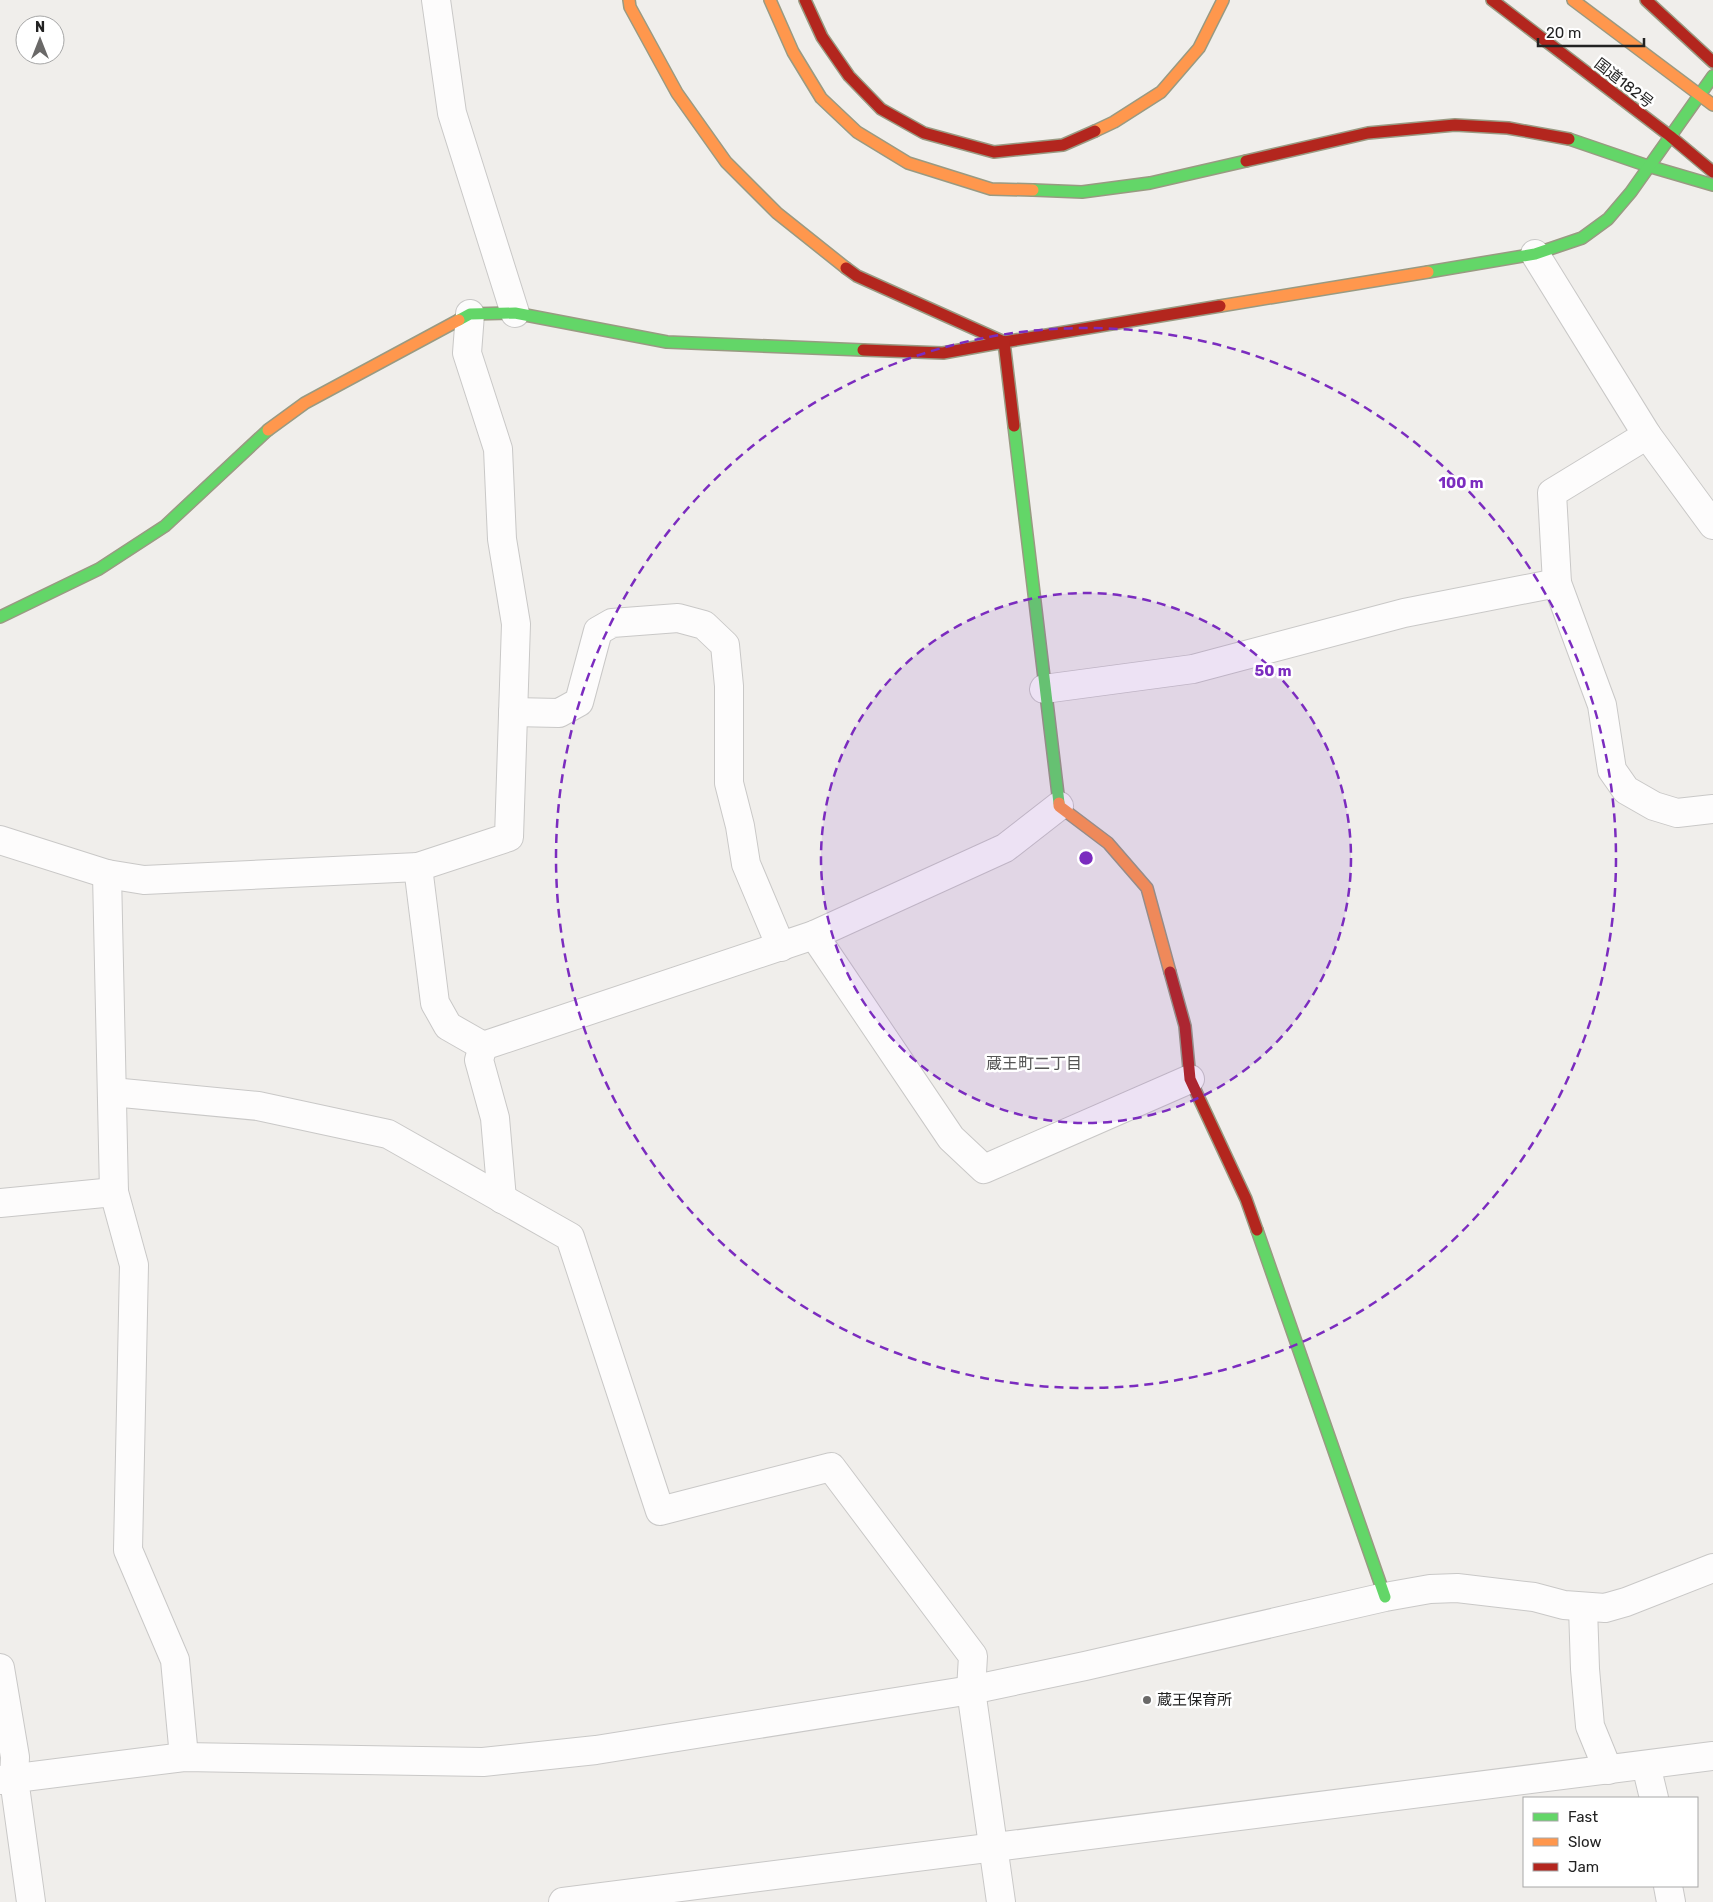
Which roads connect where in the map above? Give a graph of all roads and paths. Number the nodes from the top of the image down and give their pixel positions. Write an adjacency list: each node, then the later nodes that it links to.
1 (436, 0): 18 (street)
2 (629, 0): 20 (main road)
3 (770, 0): 14 (main road)
4 (805, 0): 5 (main road)
5 (1224, 0)
6 (1492, 0): 13 (main road, 国道182号)
7 (1573, 0): 11 (main road)
8 (1646, 0): 9 (main road)
9 (1713, 62)
10 (1713, 76): 11 (main road)
11 (1699, 95): 12 (main road); 13 (main road)
12 (1713, 104)
13 (1670, 136): 14 (main road); 15 (main road, 国道182号)
14 (1648, 166): 16 (main road); 17 (main road)
15 (1713, 172)
16 (1713, 185)
17 (1535, 254): 20 (main road); 21 (street)
18 (515, 313): 19 (main road); 20 (main road)
19 (470, 314): 24 (main road); 26 (street)
20 (1004, 342): 25 (main road)
21 (1647, 435): 22 (street); 23 (street)
22 (1713, 525)
23 (1557, 583): 25 (street); 28 (street)
24 (0, 617)
25 (1044, 689): 27 (main road)
26 (513, 712): 30 (street); 33 (street)
27 (1059, 806): 32 (street); 35 (main road)
28 (1713, 809)
29 (0, 840): 31 (street)
30 (418, 867): 31 (street); 34 (street)
31 (107, 874): 36 (street)
32 (814, 935): 33 (street); 35 (street)
33 (781, 946): 34 (street)
34 (483, 1046): 38 (street)
35 (1190, 1079): 41 (main road)
36 (112, 1092): 37 (street); 38 (street)
37 (114, 1192): 39 (street); 46 (street)
38 (502, 1199): 44 (street)
39 (0, 1203)
40 (1713, 1568): 42 (street)
41 (1385, 1597): 42 (street); 44 (street)
42 (1583, 1607): 48 (street)
43 (0, 1668): 49 (street)
44 (971, 1690): 46 (street); 51 (street)
45 (1713, 1756): 47 (street)
46 (184, 1757): 49 (street)
47 (1646, 1765): 48 (street); 50 (street)
48 (1608, 1770): 51 (street)
49 (7, 1780): 53 (street)
50 (1654, 1797)
51 (994, 1847): 54 (street); 55 (street)
52 (1668, 1887): 56 (street)
53 (31, 1902)
54 (563, 1902)
55 (1001, 1902)
56 (1671, 1902)

